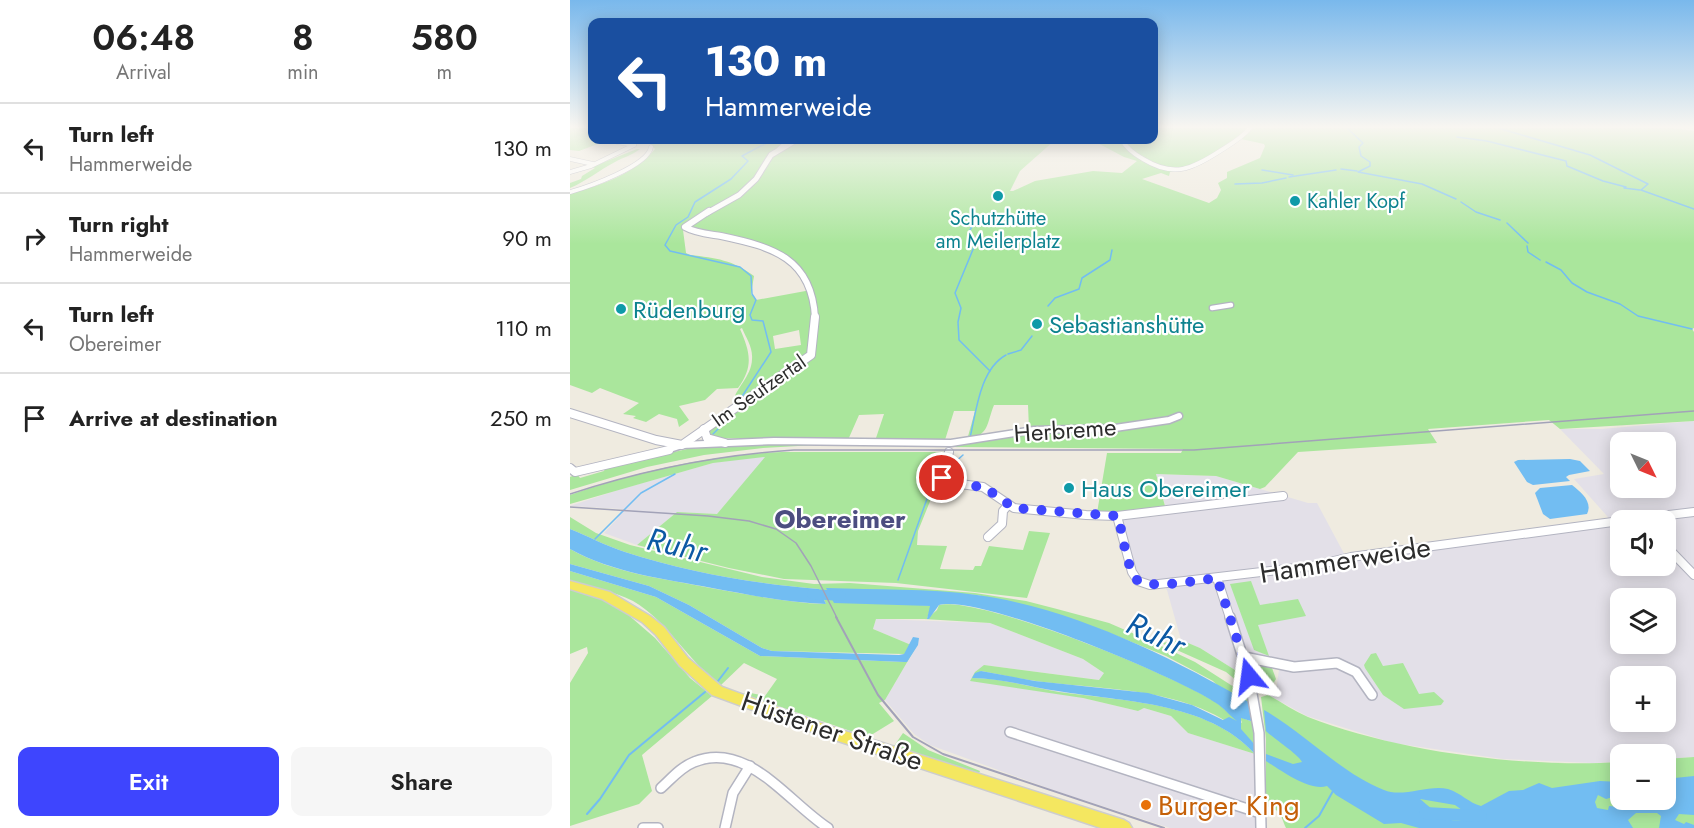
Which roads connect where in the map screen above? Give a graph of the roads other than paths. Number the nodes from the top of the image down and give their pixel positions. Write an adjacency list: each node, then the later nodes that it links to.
1 (587, 167): 6 (street)
2 (629, 167): 7 (street)
3 (764, 167): 12 (main road, Im Seufzertal)
4 (1154, 167): 5 (street)
5 (1188, 167)
6 (570, 173)
7 (570, 192)
8 (1232, 305): 9 (street)
9 (1212, 308)
10 (570, 413): 13 (main road)
11 (1179, 416): 16 (street, Herbreme)
12 (704, 429): 14 (main road); 15 (main road, Im Seufzertal)
13 (664, 442): 15 (main road); 17 (street)
14 (725, 442): 15 (street, Herbreme); 16 (street, Herbreme)
15 (682, 445): 17 (street, Herbreme)
16 (950, 447): 20 (street)
17 (655, 453): 18 (street, Herbreme)
18 (572, 472)
19 (1282, 496): 23 (street)
20 (1008, 505): 23 (street); 25 (street)
21 (1694, 512): 22 (street)
22 (1676, 515)
23 (1118, 516): 28 (street, Hammerweide)
24 (1610, 522): 28 (street, Hammerweide)
25 (988, 537)
26 (1676, 556): 27 (street)
27 (1694, 575)
28 (1217, 578): 30 (street)
29 (570, 585): 36 (main road, Hüstener Straße)
30 (1244, 657): 31 (street); 35 (street)
31 (1372, 695)
32 (1010, 732): 35 (street)
33 (750, 766): 34 (street); 39 (street); 40 (street)
34 (661, 788)
35 (1260, 813): 42 (street)
36 (1104, 825): 41 (main road, Hüstener Straße)
37 (643, 828): 38 (street)
38 (658, 828)
39 (726, 828)
40 (828, 828)
41 (1124, 828)
42 (1261, 828)

